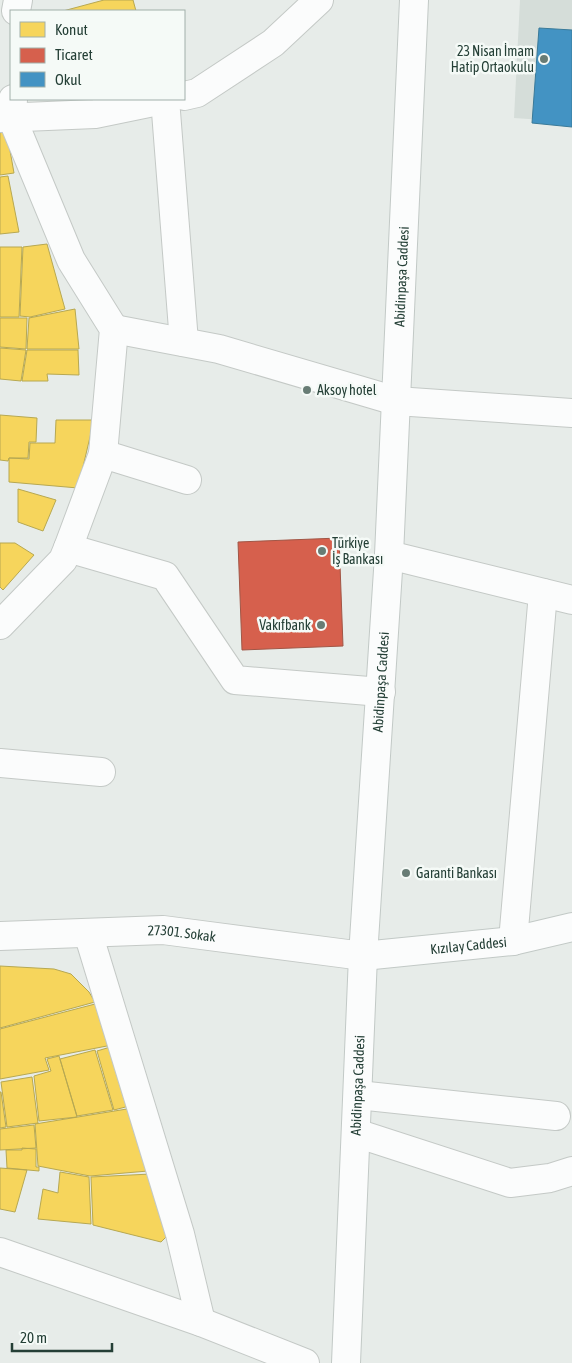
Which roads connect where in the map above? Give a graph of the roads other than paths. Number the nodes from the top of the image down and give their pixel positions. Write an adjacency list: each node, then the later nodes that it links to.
1 (319, 0): 3 (street)
2 (414, 0): 9 (street, Abidinpaşa Caddesi)
3 (185, 95)
4 (162, 100): 6 (street)
5 (172, 100): 8 (street)
6 (8, 112): 7 (street)
7 (114, 329): 8 (street); 11 (street)
8 (184, 342): 9 (street)
9 (396, 401): 10 (street); 14 (street, Abidinpaşa Caddesi)
10 (572, 413)
11 (103, 454): 12 (street); 13 (street)
12 (186, 480)
13 (68, 548): 17 (street); 18 (street)
14 (389, 555): 15 (street); 18 (street, Abidinpaşa Caddesi)
15 (544, 593): 16 (street); 24 (street)
16 (572, 600)
17 (0, 625)
18 (381, 692): 25 (street, Abidinpaşa Caddesi)
19 (0, 763): 20 (street)
20 (101, 772)
21 (572, 927): 24 (street, Kızılay Caddesi)
22 (88, 933): 23 (street, 27301. Sokak); 25 (street, 27301. Sokak); 31 (street)
23 (0, 936)
24 (513, 941): 25 (street, Kızılay Caddesi)
25 (363, 956): 26 (street, Abidinpaşa Caddesi)
26 (358, 1095): 27 (street); 28 (street, Abidinpaşa Caddesi)
27 (556, 1116)
28 (356, 1133): 29 (street); 33 (street, Abidinpaşa Caddesi)
29 (572, 1171)
30 (0, 1252): 31 (street)
31 (201, 1322): 32 (street)
32 (305, 1363)
33 (346, 1363)

